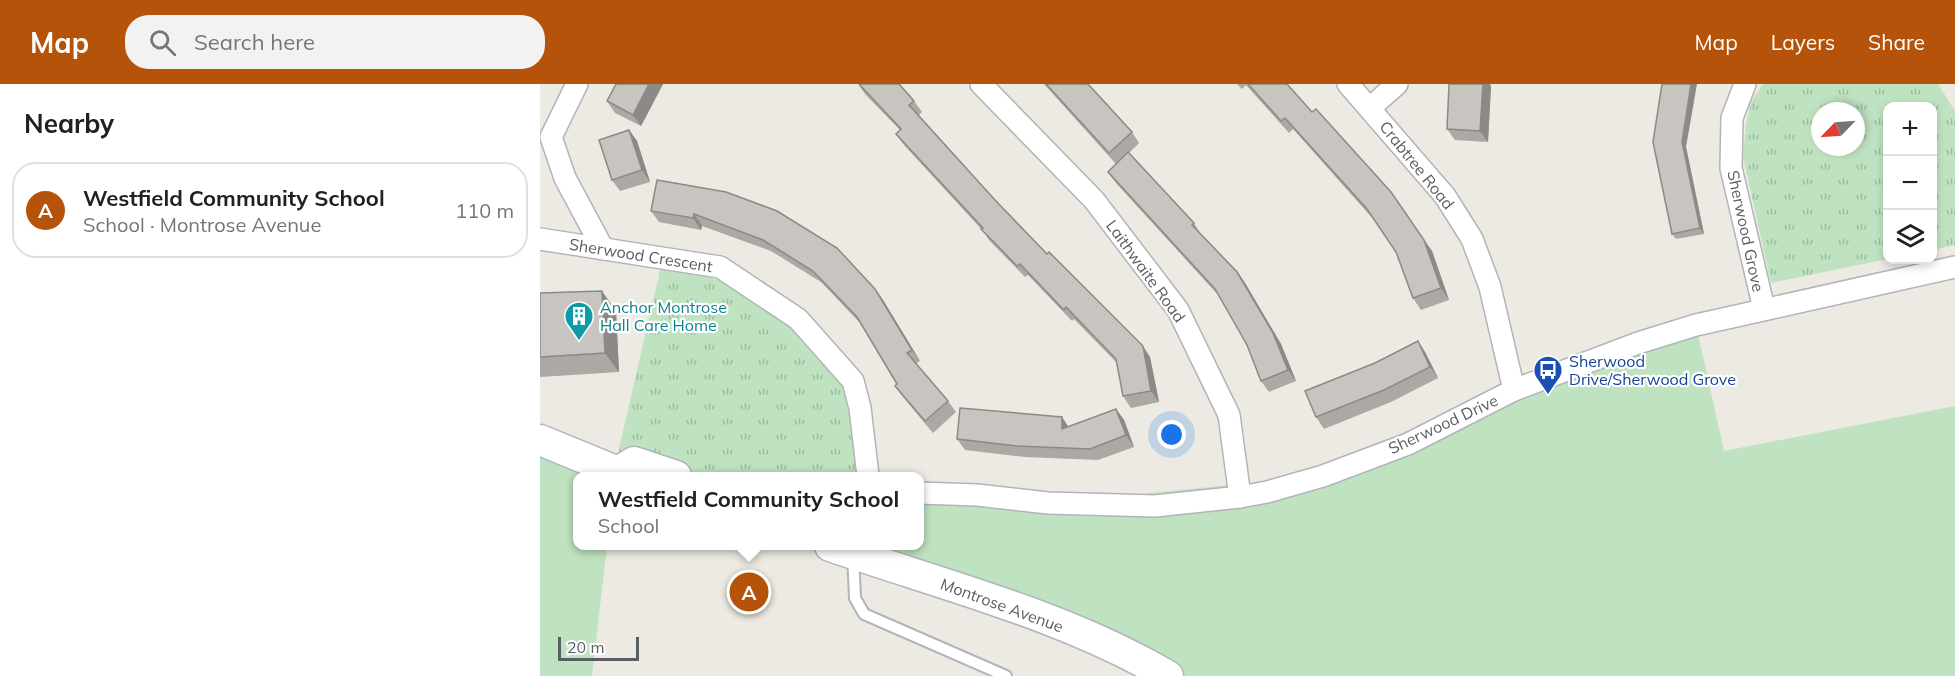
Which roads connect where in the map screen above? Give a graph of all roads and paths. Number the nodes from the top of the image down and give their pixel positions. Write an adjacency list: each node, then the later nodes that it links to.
1 (577, 84): 7 (street)
2 (981, 84): 19 (street, Laithwaite Road)
3 (1348, 84): 6 (street, Crabtree Road)
4 (1397, 84): 6 (street)
5 (1745, 84): 11 (street, Sherwood Grove)
6 (1370, 108): 12 (street, Crabtree Road)
7 (545, 140): 9 (street)
8 (540, 239): 9 (street, Sherwood Crescent)
9 (603, 249): 17 (street, Sherwood Crescent)
10 (1955, 267): 11 (street, Sherwood Drive)
11 (1764, 309): 12 (street, Sherwood Drive)
12 (1514, 390): 19 (street, Sherwood Drive)
13 (540, 440): 14 (street)
14 (615, 472)
15 (622, 472): 16 (street)
16 (662, 472)
17 (867, 472)
18 (924, 493): 19 (street, Sherwood Drive)
19 (1240, 497)
20 (846, 550): 22 (lane)
21 (852, 550): 23 (street, Montrose Avenue)
22 (1006, 676)
23 (1168, 676)

